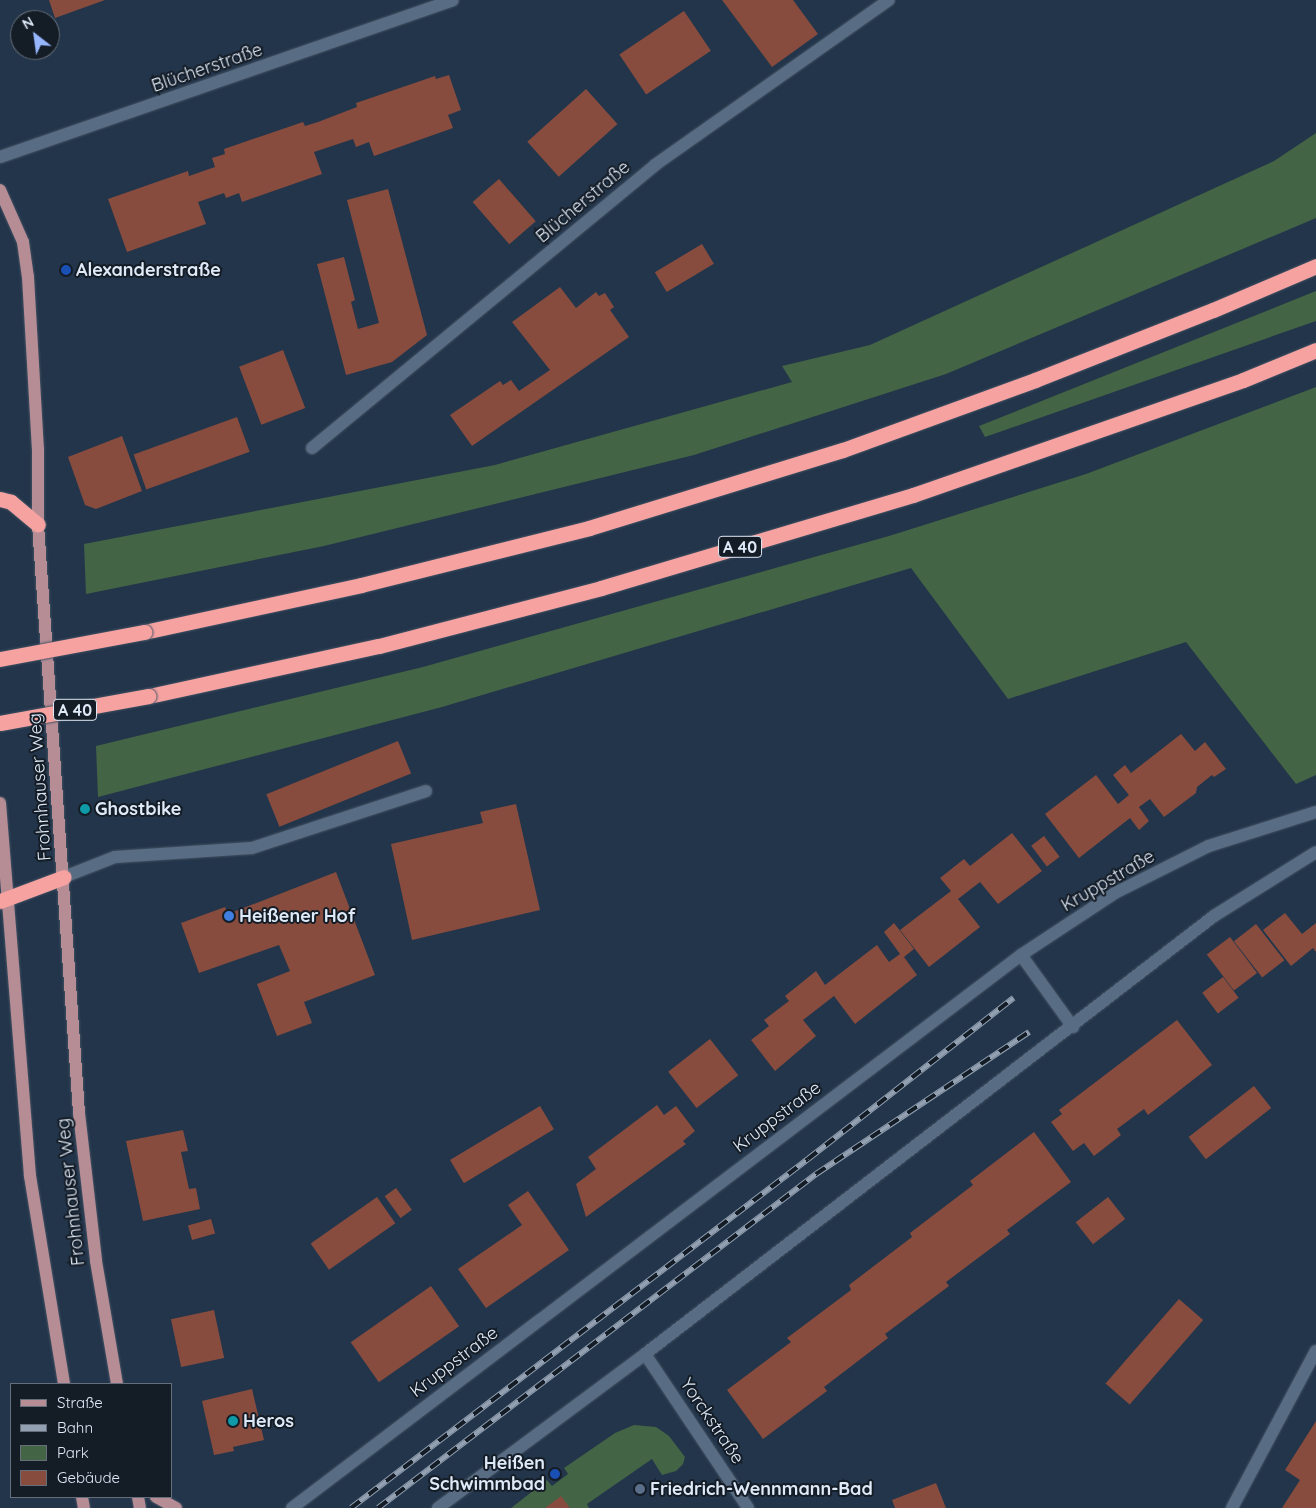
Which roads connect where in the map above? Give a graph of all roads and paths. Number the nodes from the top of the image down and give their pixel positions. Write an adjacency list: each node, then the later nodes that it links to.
1 (453, 0): 3 (street, Blücherstraße)
2 (889, 0): 7 (street, Blücherstraße)
3 (0, 157)
4 (0, 190): 9 (main road, Frohnhauser Weg)
5 (1316, 266): 10 (highway, bridge)
6 (1316, 350): 11 (highway, A 40, bridge)
7 (312, 448)
8 (0, 499): 9 (highway)
9 (38, 524): 16 (main road, Frohnhauser Weg)
10 (0, 659)
11 (0, 723)
12 (426, 792): 16 (street)
13 (0, 802): 17 (main road, Frohnhauser Weg)
14 (1316, 812): 18 (street, Kruppstraße)
15 (1316, 852): 19 (street)
16 (64, 876): 17 (highway); 23 (main road, Frohnhauser Weg)
17 (4, 900): 22 (main road, Frohnhauser Weg)
18 (1021, 955): 19 (street); 26 (street, Kruppstraße)
19 (1074, 1026): 21 (street)
20 (1316, 1351): 29 (street)
21 (645, 1354): 27 (street); 28 (street, Yorckstraße)
22 (64, 1383)
23 (117, 1383)
24 (158, 1498): 25 (main road)
25 (176, 1508)
26 (292, 1508)
27 (438, 1508)
28 (748, 1508)
29 (1232, 1508)

